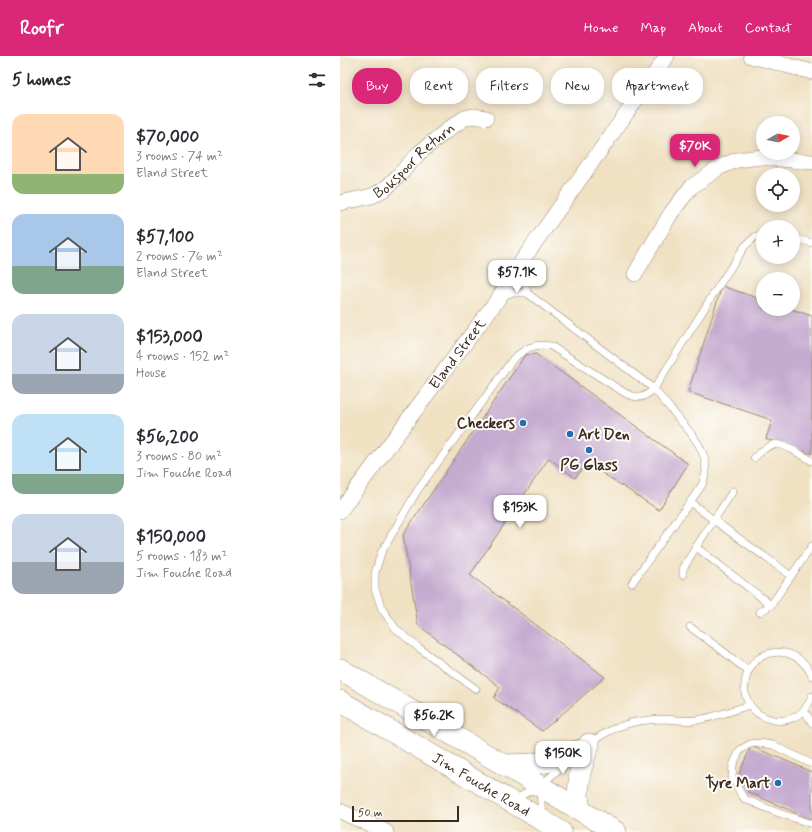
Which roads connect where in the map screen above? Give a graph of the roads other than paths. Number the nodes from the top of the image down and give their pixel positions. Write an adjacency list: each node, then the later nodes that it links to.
1 (667, 56): 11 (street, Eland Street)
2 (751, 56): 3 (street)
3 (778, 59): 4 (street)
4 (812, 72)
5 (486, 118): 7 (street, Bokspoor Return)
6 (812, 161): 12 (street)
7 (340, 202)
8 (756, 236): 15 (lane)
9 (800, 239): 10 (lane)
10 (812, 242)
11 (524, 258): 13 (lane); 14 (street, Eland Street)
12 (635, 274)
13 (527, 293): 14 (lane); 15 (lane)
14 (498, 299): 20 (street, Eland Street)
15 (654, 389): 19 (lane); 33 (lane)
16 (754, 458): 17 (lane)
17 (812, 461)
18 (733, 491): 21 (lane)
19 (690, 502): 21 (lane); 26 (lane)
20 (340, 511)
21 (714, 521): 23 (lane); 25 (lane)
22 (812, 546): 25 (lane)
23 (696, 547): 24 (lane); 27 (lane)
24 (683, 575)
25 (791, 576): 27 (lane)
26 (632, 583)
27 (771, 605): 28 (lane)
28 (760, 612)
29 (690, 627): 31 (lane)
30 (340, 669): 41 (street, Jim Fouche Road)
31 (748, 671): 32 (lane); 36 (lane)
32 (812, 675)
33 (476, 689)
34 (812, 696): 37 (lane)
35 (340, 701): 43 (street, Jim Fouche Road)
36 (750, 705): 37 (lane); 39 (lane)
37 (804, 710): 38 (lane)
38 (812, 723)
39 (585, 747): 41 (street); 42 (lane); 45 (street)
40 (812, 764): 47 (lane)
41 (504, 765): 42 (street, Jim Fouche Road)
42 (540, 786): 43 (lane); 45 (street, Jim Fouche Road); 46 (lane)
43 (511, 801): 46 (street, Jim Fouche Road)
44 (340, 810): 48 (street)
45 (580, 810): 50 (street, Jim Fouche Road)
46 (542, 820): 49 (street, Jim Fouche Road)
47 (812, 824)
48 (386, 832)
49 (561, 832)
50 (616, 832)

